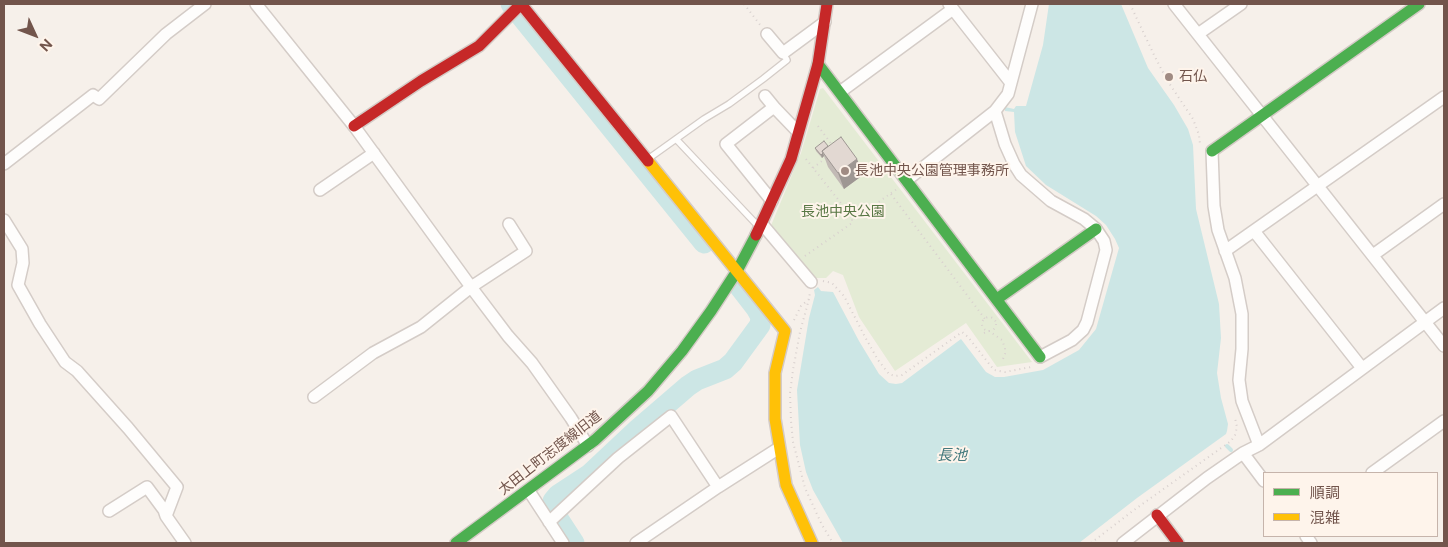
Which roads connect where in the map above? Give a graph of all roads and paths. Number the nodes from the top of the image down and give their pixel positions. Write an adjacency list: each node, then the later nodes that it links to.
1 (204, 4): 33 (street)
2 (256, 4): 23 (street)
3 (744, 4): 12 (path)
4 (827, 4): 11 (street, 太田上町志度線旧道)
5 (1032, 4): 16 (street)
6 (1130, 4): 27 (path)
7 (1174, 4): 13 (street)
8 (1241, 4): 13 (street)
9 (1419, 4): 22 (street)
10 (951, 7): 16 (street); 17 (street)
11 (825, 22): 14 (street); 15 (street, 太田上町志度線旧道)
12 (767, 34): 14 (street)
13 (1198, 34): 22 (street)
14 (783, 53): 26 (lane)
15 (818, 64): 17 (street); 25 (street, 太田上町志度線旧道)
16 (1011, 83): 21 (street)
17 (840, 92): 35 (street)
18 (765, 96): 20 (street)
19 (1444, 97): 36 (street)
20 (774, 107): 25 (street); 39 (street)
21 (995, 111): 35 (street); 45 (street)
22 (1261, 115): 36 (street); 47 (street)
23 (354, 126): 29 (street); 32 (street)
24 (818, 126): 28 (path)
25 (798, 132): 39 (street, 太田上町志度線旧道)
26 (676, 139): 32 (lane); 44 (lane)
27 (1200, 145)
28 (836, 150)
29 (374, 153): 37 (street); 52 (street)
30 (801, 153): 34 (path)
31 (828, 156): 34 (path)
32 (647, 160): 50 (street)
33 (4, 164)
34 (813, 168): 41 (path)
35 (903, 184): 38 (path); 54 (street)
36 (1319, 186): 46 (street); 48 (street)
37 (320, 190)
38 (891, 194): 41 (path); 57 (path)
39 (772, 201): 44 (street, 太田上町志度線旧道)
40 (1444, 204): 48 (street)
41 (852, 217): 49 (path)
42 (4, 220): 79 (street)
43 (509, 224): 52 (street)
44 (761, 226): 49 (street); 50 (street, 太田上町志度線旧道)
45 (1096, 229): 54 (street); 64 (street)
46 (1254, 230): 47 (street); 65 (street)
47 (1225, 251): 69 (street)
48 (1373, 255): 58 (street)
49 (795, 263): 51 (street)
50 (737, 271): 59 (street); 70 (street, 太田上町志度線旧道)
51 (811, 282): 53 (path); 64 (path)
52 (471, 287): 66 (street); 70 (street)
53 (809, 299): 59 (path); 86 (path)
54 (997, 299): 64 (street)
55 (1444, 308): 58 (street)
56 (988, 314): 57 (path)
57 (985, 318): 60 (path); 60 (path)
58 (1425, 322): 62 (street); 65 (street)
59 (785, 331): 71 (street)
60 (989, 331): 61 (path); 63 (path)
61 (984, 333)
62 (1444, 346)
63 (1003, 359)
64 (1037, 362)
65 (1362, 368): 69 (street)
66 (314, 397)
67 (1234, 410): 87 (path)
68 (1444, 420): 73 (street)
69 (1259, 445): 72 (street)
70 (588, 446): 76 (street, 太田上町志度線旧道)
71 (779, 448): 75 (street); 85 (street)
72 (1243, 454): 74 (street); 78 (street)
73 (1373, 472)
74 (1263, 480)
75 (718, 487): 80 (street); 84 (street)
76 (528, 491): 80 (street); 82 (street, 太田上町志度線旧道)
77 (109, 511): 79 (street)
78 (1157, 515): 88 (street); 89 (street)
79 (166, 516): 81 (street)
80 (554, 517): 83 (street)
81 (185, 543)
82 (456, 543)
83 (563, 543)
84 (636, 543)
85 (812, 543)
86 (833, 543)
87 (1091, 543)
88 (1122, 543)
89 (1178, 543)

